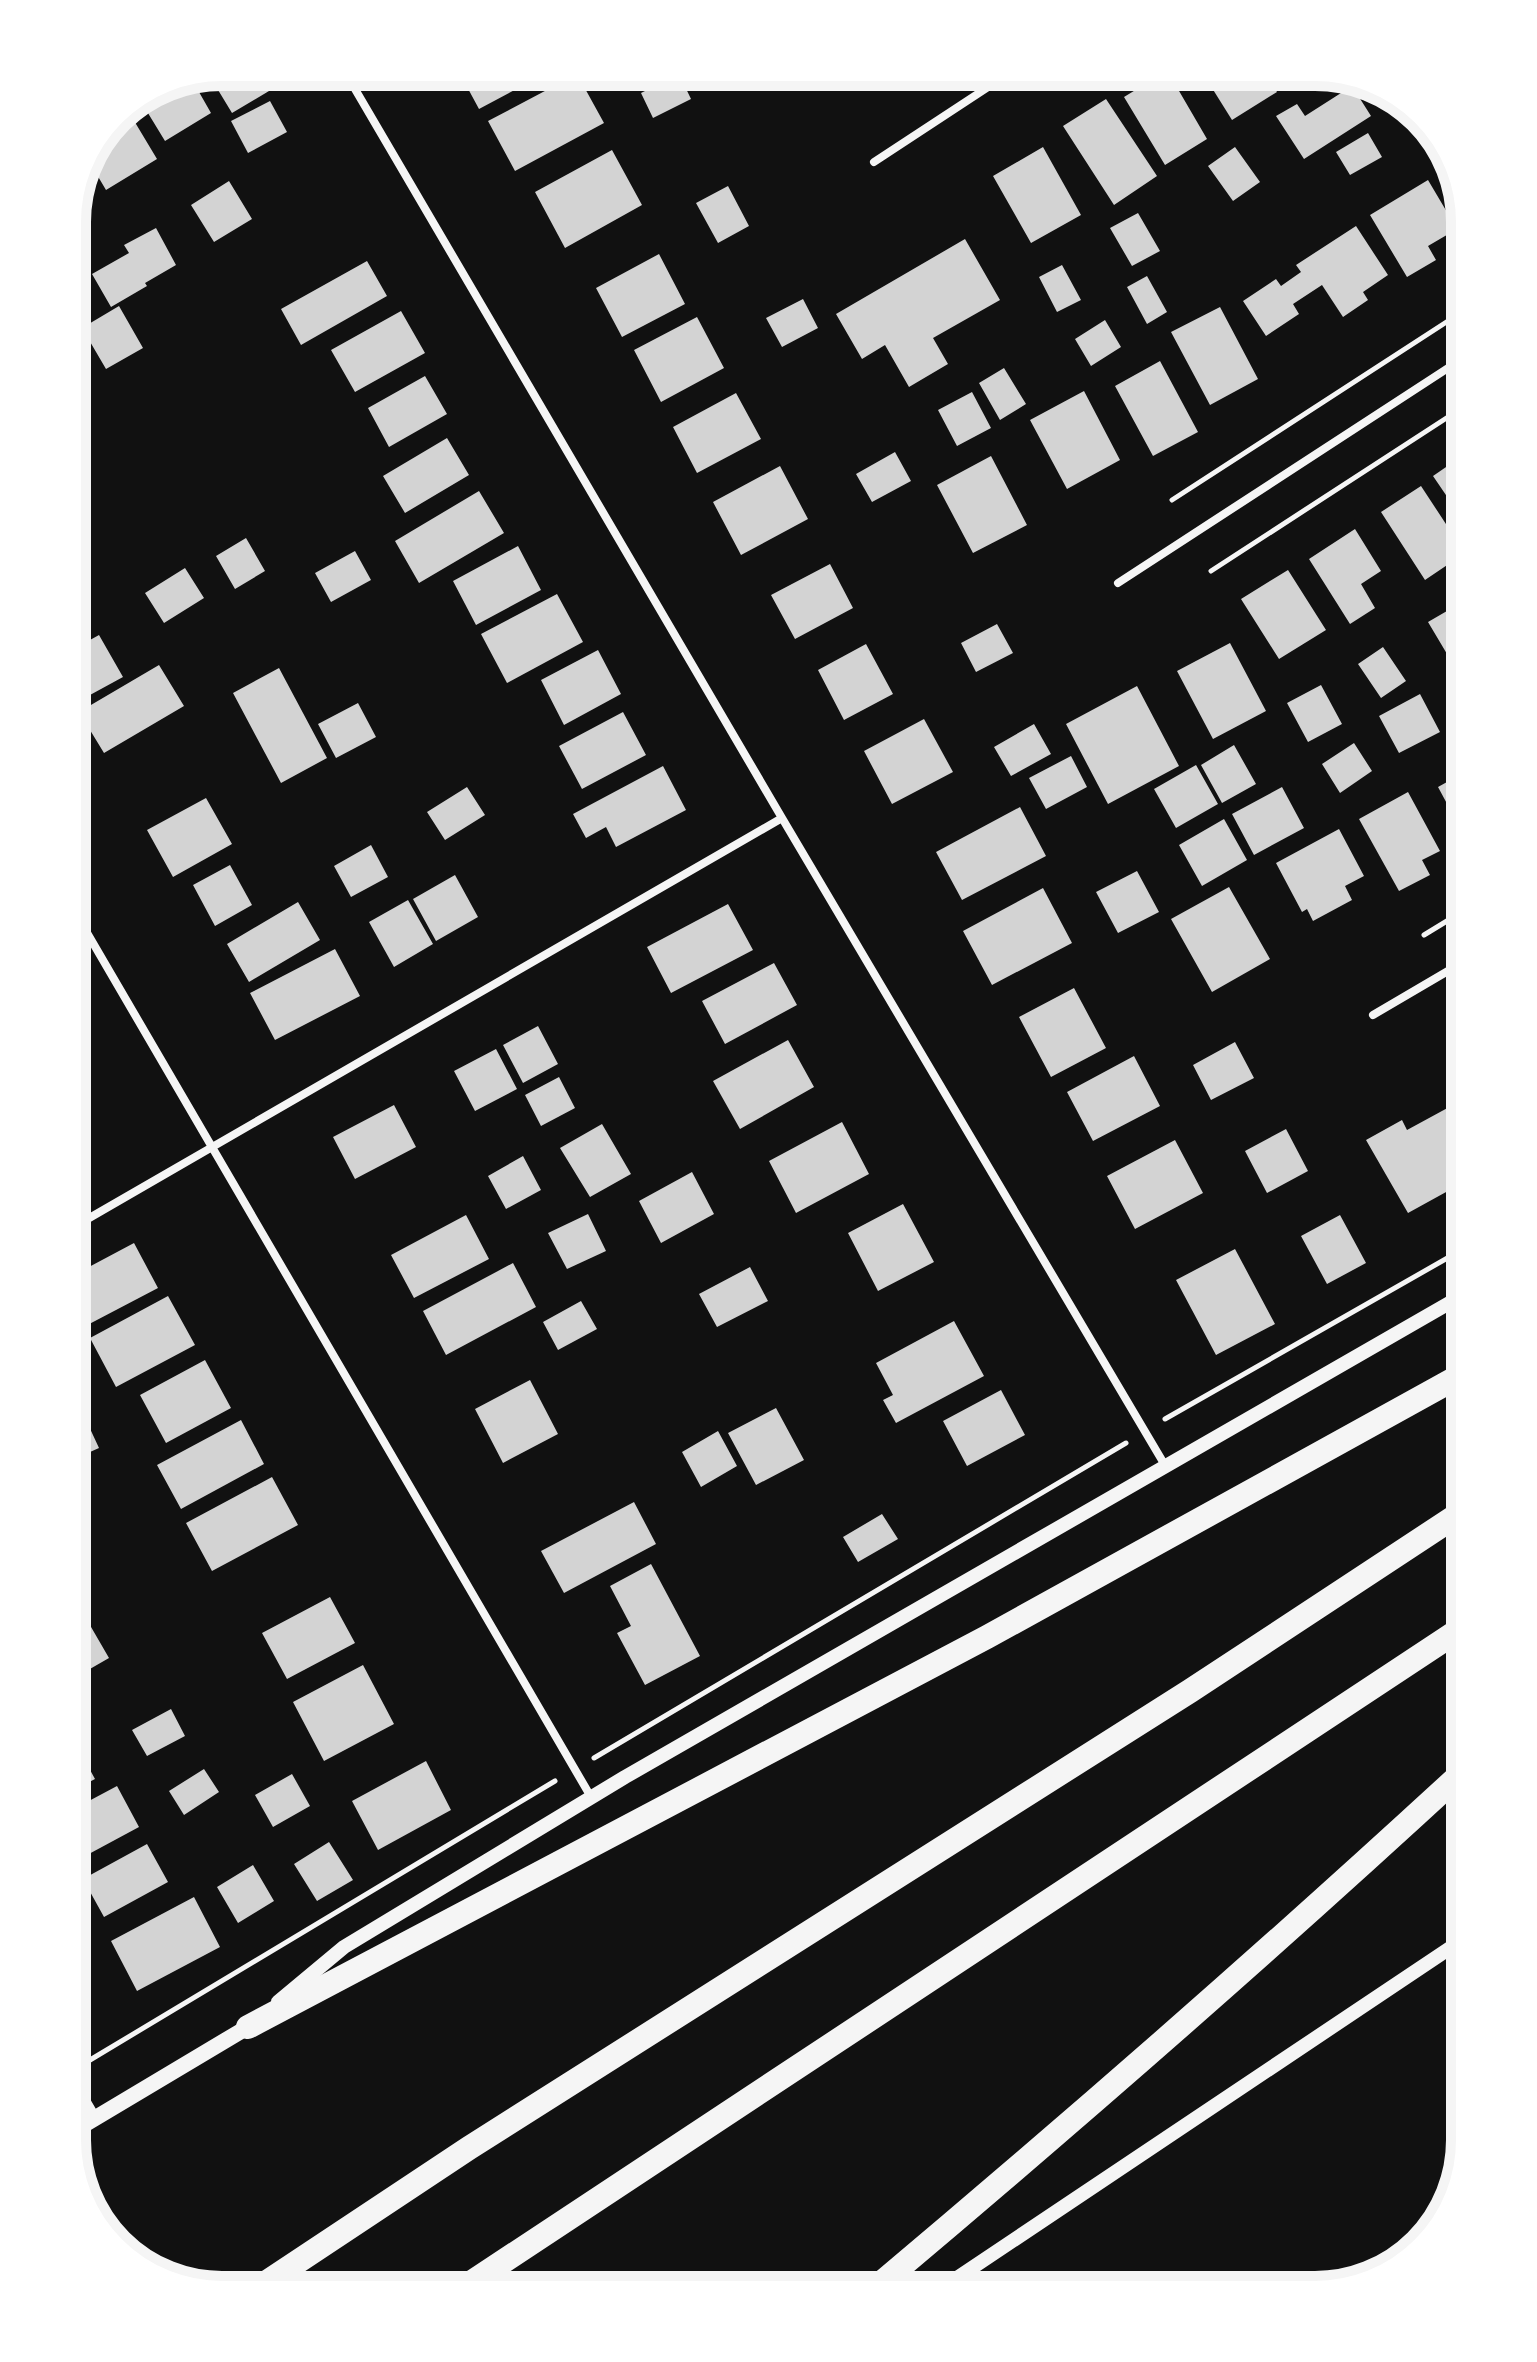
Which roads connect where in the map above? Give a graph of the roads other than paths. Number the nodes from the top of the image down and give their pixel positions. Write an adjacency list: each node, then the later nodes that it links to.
1 (353, 86): 6 (street)
2 (990, 86): 3 (street)
3 (874, 162)
4 (1451, 366): 5 (street)
5 (1118, 583)
6 (782, 818): 10 (street); 14 (street)
7 (86, 931): 10 (street)
8 (1451, 969): 9 (street)
9 (1373, 1015)
10 (211, 1148): 11 (street); 18 (street)
11 (86, 1220)
12 (1451, 1302): 14 (street)
13 (1451, 1381): 20 (highway)
14 (1166, 1467): 18 (street)
15 (1451, 1519): 24 (highway)
16 (1451, 1635): 25 (highway)
17 (1451, 1783): 26 (highway)
18 (591, 1797): 20 (street)
19 (1451, 1947): 27 (street)
20 (248, 2027): 22 (main road)
21 (86, 2100): 22 (street)
22 (96, 2117): 23 (main road)
23 (86, 2123)
24 (276, 2276)
25 (481, 2276)
26 (890, 2276)
27 (960, 2276)

